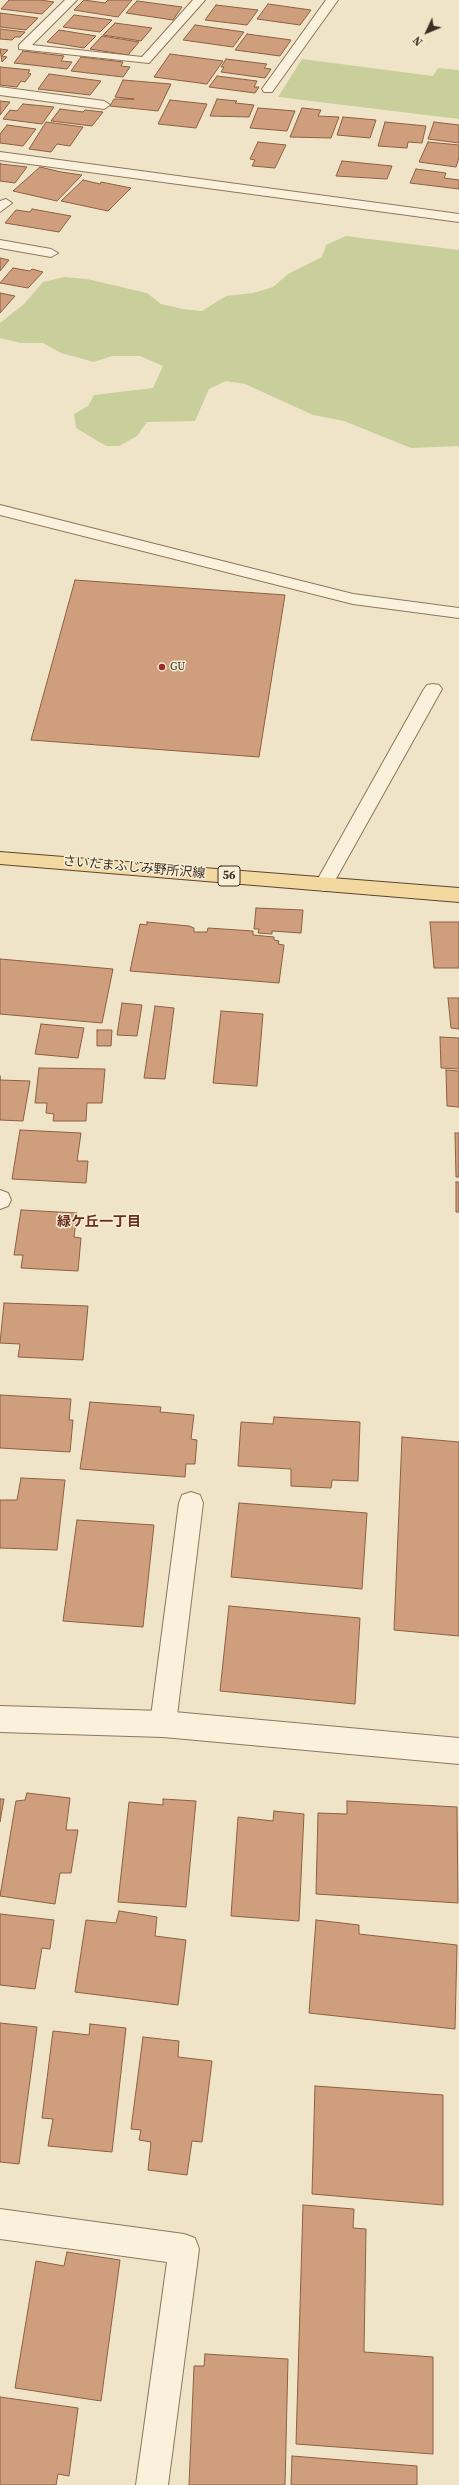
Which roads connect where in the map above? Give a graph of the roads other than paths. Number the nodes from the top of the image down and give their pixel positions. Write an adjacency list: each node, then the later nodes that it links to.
1 (71, 0): 2 (street)
2 (199, 0)
3 (332, 0): 4 (street)
4 (268, 89)
5 (0, 91): 6 (street)
6 (104, 105)
7 (0, 156): 8 (street)
8 (459, 218)
9 (0, 244): 10 (street)
10 (51, 253)
11 (0, 510): 12 (street)
12 (459, 613)
13 (433, 689): 15 (street)
14 (0, 858): 15 (main road, さいたまふじみ野所沢線 / 56)
15 (324, 884): 16 (main road, さいたまふじみ野所沢線 / 56)
16 (459, 895)
17 (192, 1503): 19 (street)
18 (0, 1720): 19 (street)
19 (163, 1724): 20 (street)
20 (459, 1751)
21 (0, 2224): 22 (street)
22 (152, 2485)

